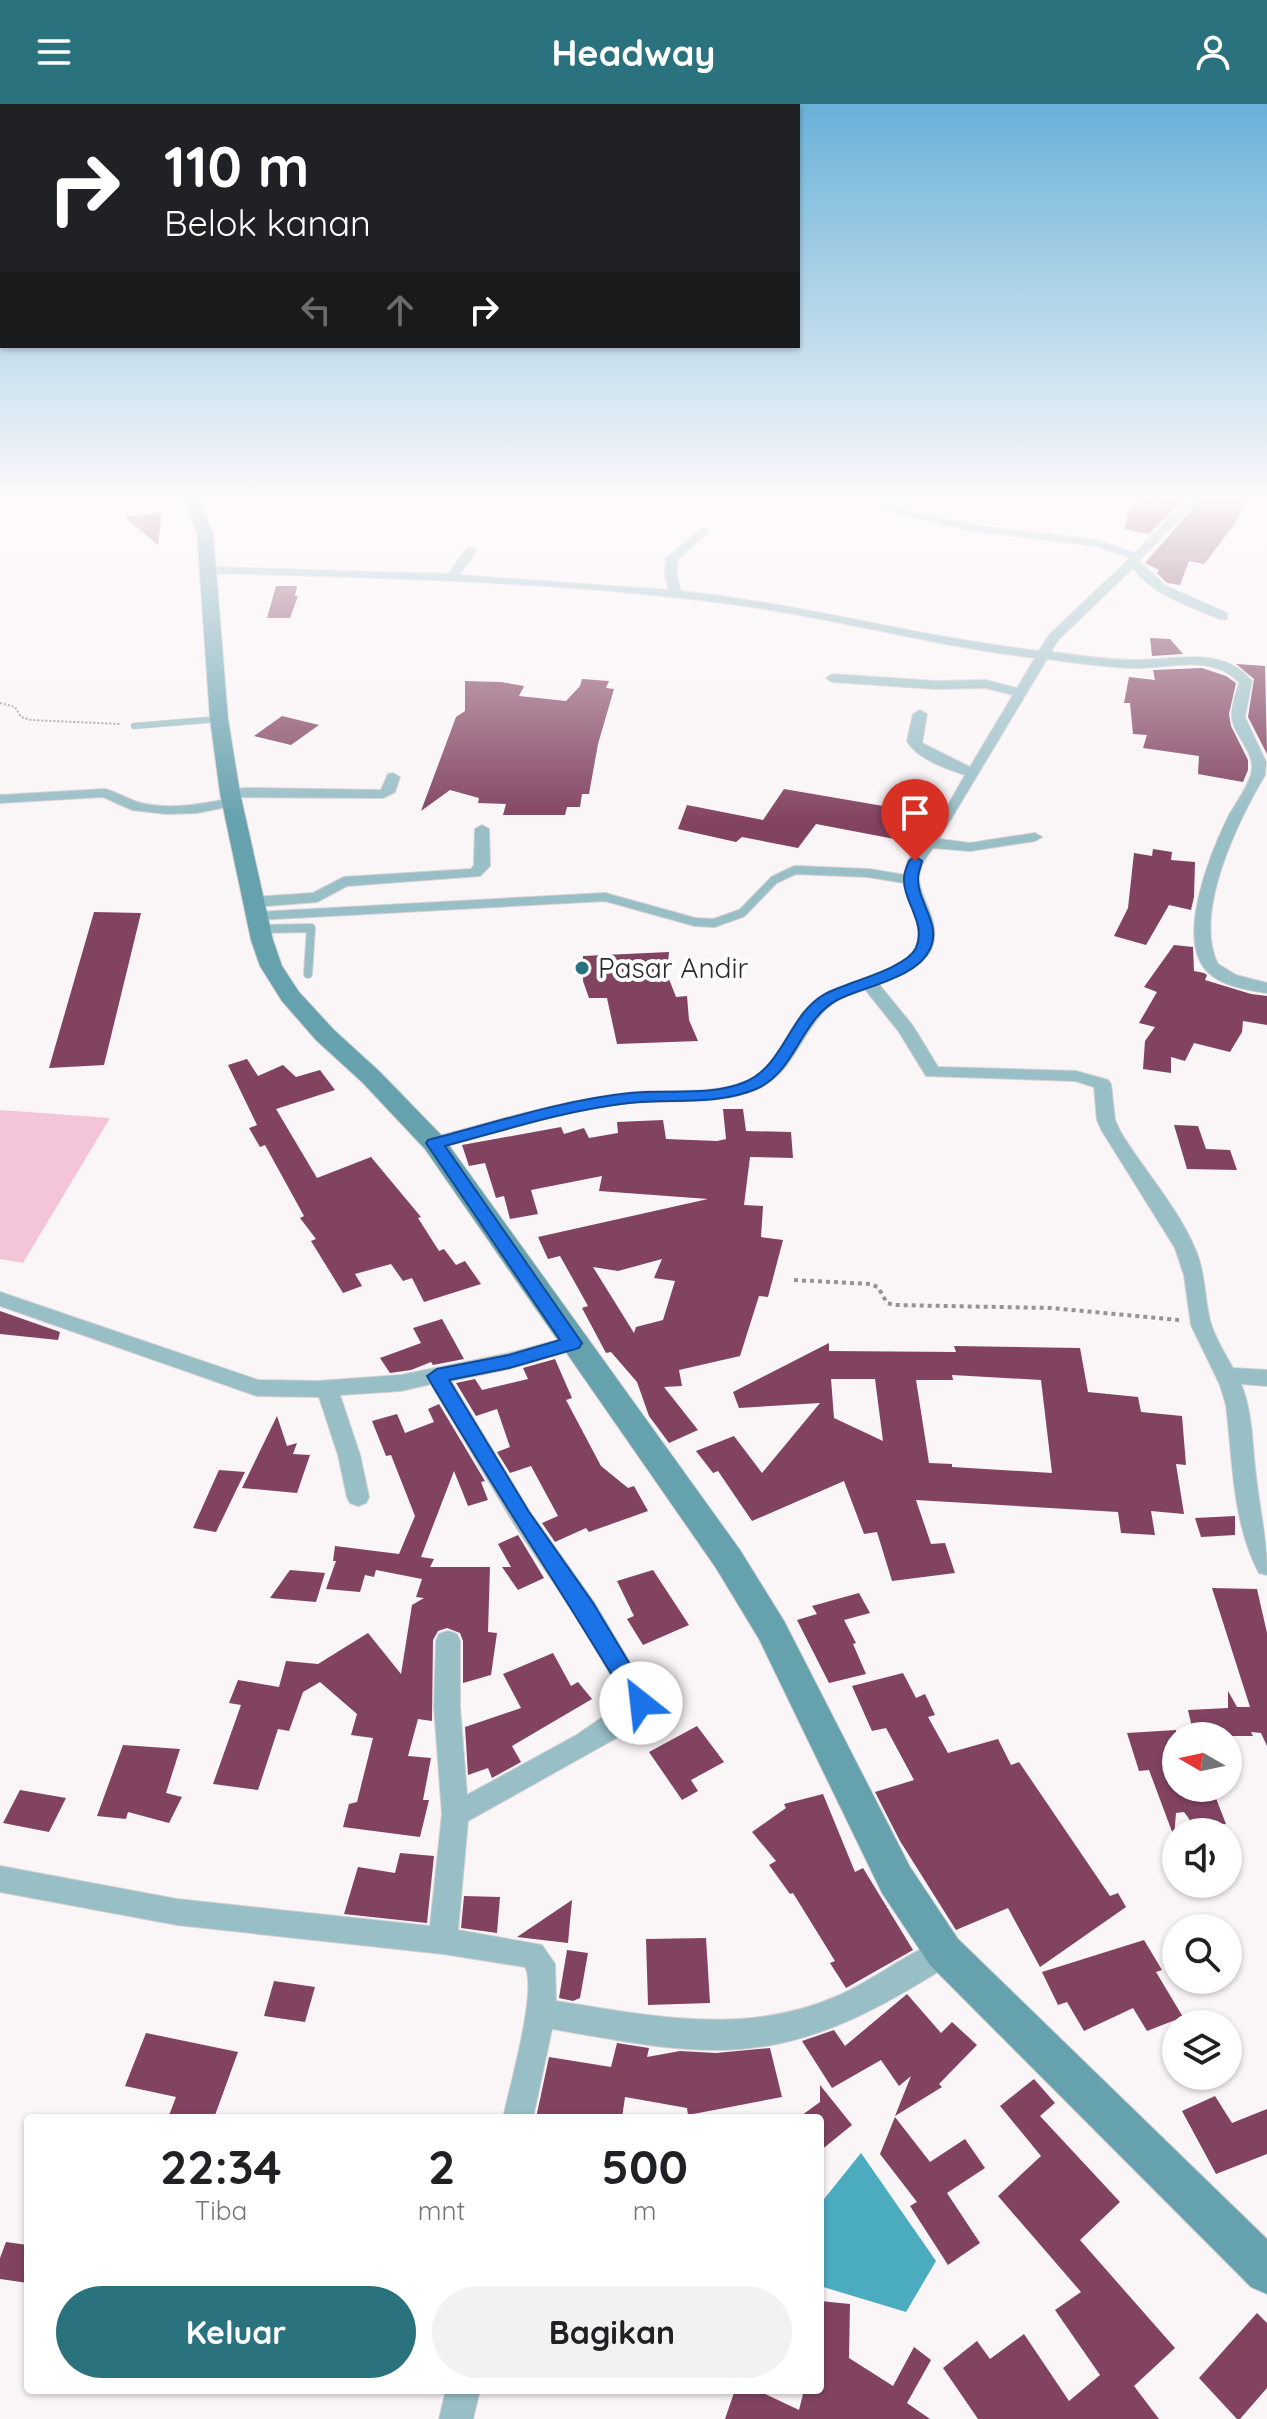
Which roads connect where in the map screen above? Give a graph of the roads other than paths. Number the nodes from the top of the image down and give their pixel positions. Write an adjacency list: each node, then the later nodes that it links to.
1 (211, 606): 10 (main road)
2 (766, 606): 6 (street)
3 (1086, 606): 6 (street)
4 (1200, 606): 5 (street)
5 (1223, 616)
6 (1043, 656): 8 (street); 12 (street)
7 (832, 678): 8 (street)
8 (1021, 693): 14 (street)
9 (920, 714): 14 (street)
10 (219, 719): 11 (lane); 16 (main road)
11 (134, 726)
12 (1243, 735): 13 (street); 25 (street)
13 (1267, 737)
14 (974, 773): 20 (street)
15 (393, 777): 16 (street)
16 (231, 797): 17 (street); 22 (main road)
17 (0, 799)
18 (482, 829): 22 (street)
19 (1035, 837): 20 (street)
20 (932, 843): 21 (street)
21 (911, 880): 22 (lane); 24 (street)
22 (257, 916): 23 (lane); 26 (main road)
23 (308, 974)
24 (867, 980): 26 (street); 29 (street)
25 (1267, 988)
26 (434, 1143): 28 (main road)
27 (0, 1299): 32 (street)
28 (573, 1343): 30 (street); 39 (main road)
29 (1227, 1375): 31 (street); 34 (street)
30 (437, 1376): 32 (street); 36 (street)
31 (1267, 1378)
32 (327, 1388): 33 (street)
33 (358, 1497)
34 (1267, 1566)
35 (448, 1641): 36 (street)
36 (455, 1814): 38 (street)
37 (0, 1879): 38 (street)
38 (443, 1941): 40 (street)
39 (944, 1952): 40 (street); 42 (main road)
40 (540, 2013): 41 (street)
41 (519, 2114)
42 (1267, 2271)
43 (462, 2394): 44 (street)
44 (456, 2419)

